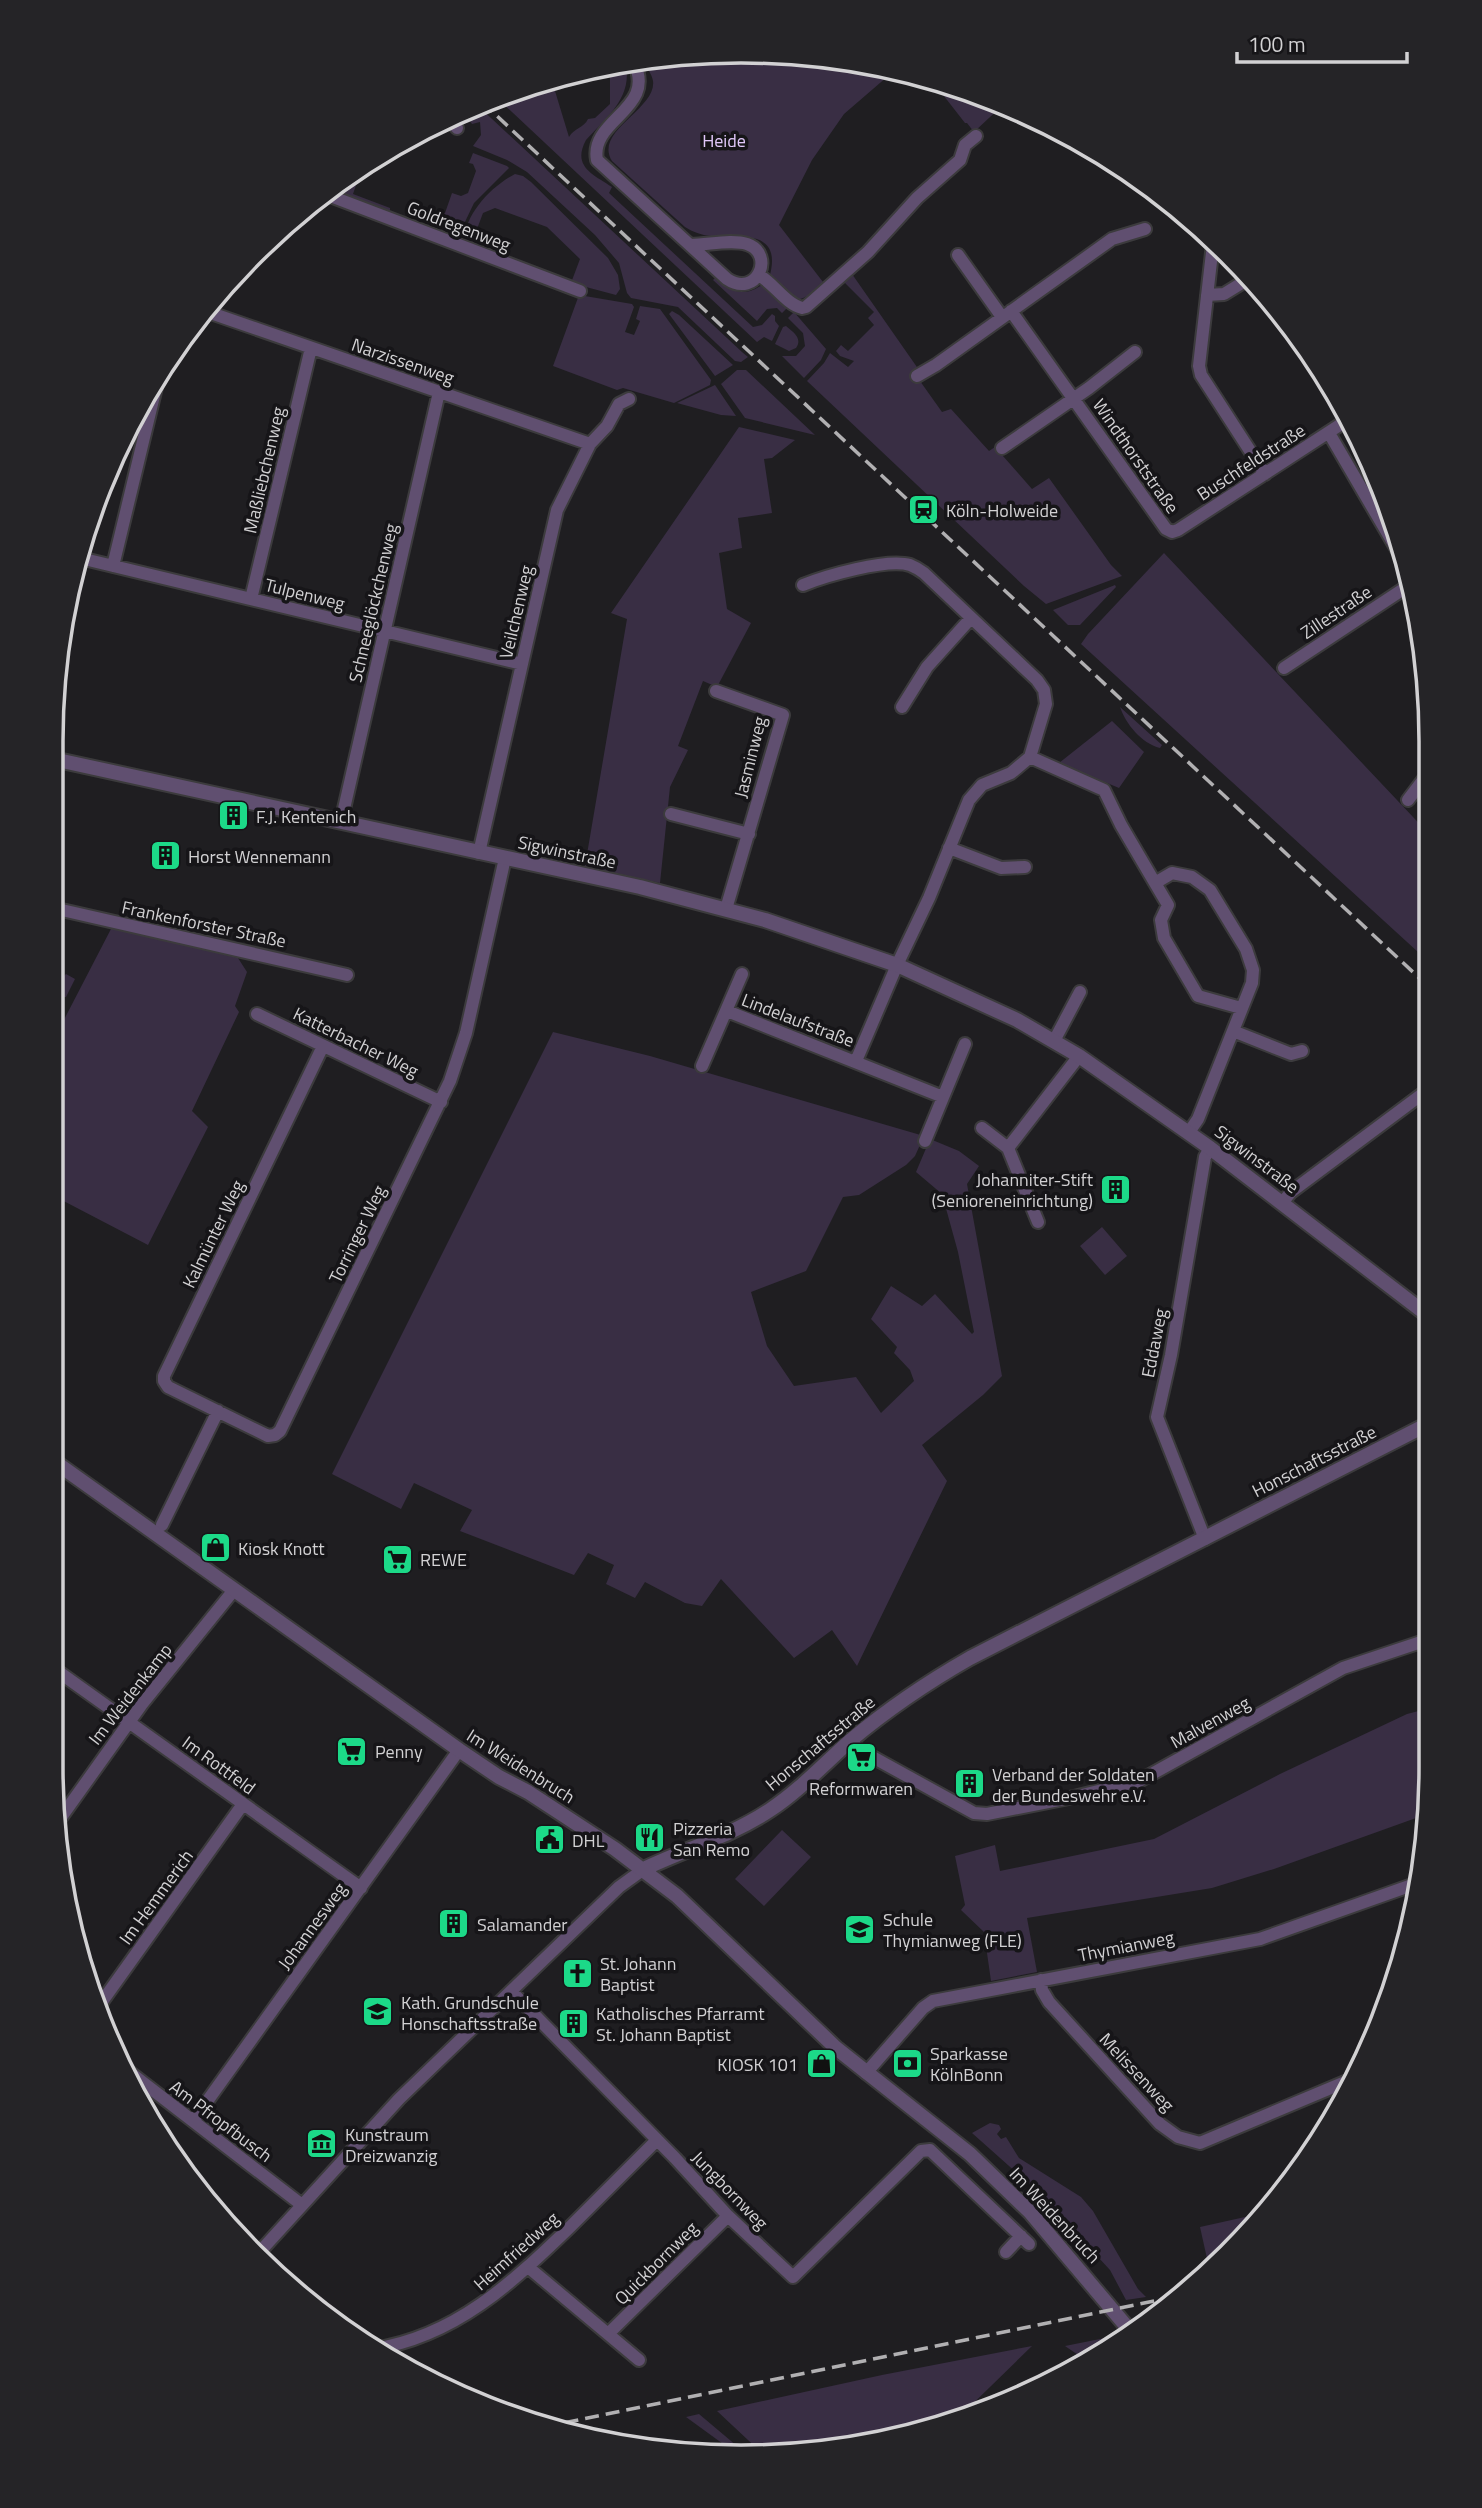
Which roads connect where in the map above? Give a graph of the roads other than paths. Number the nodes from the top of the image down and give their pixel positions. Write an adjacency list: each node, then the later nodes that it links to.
1 (636, 72): 5 (street)
2 (976, 136): 8 (street)
3 (335, 198): 10 (street, Goldregenweg)
4 (1145, 229): 13 (street)
5 (691, 245): 8 (street); 8 (street)
6 (958, 254): 13 (street, Windthorststraße)
7 (1212, 254): 11 (street)
8 (759, 275)
9 (1241, 284): 11 (street)
10 (580, 291)
11 (1207, 295): 25 (street)
12 (214, 314): 14 (street, Narzissenweg)
13 (1007, 314): 16 (street); 18 (street, Windthorststraße)
14 (311, 348): 17 (street, Narzissenweg); 32 (street, Maßliebchenweg)
15 (1135, 352): 18 (street, Windthorststraße)
16 (917, 376)
17 (439, 392): 23 (street, Narzissenweg); 34 (street, Schneeglöckchenweg)
18 (1073, 398): 24 (street, Windthorststraße); 27 (street, Windthorststraße)
19 (629, 399): 23 (street, Veilchenweg)
20 (151, 408): 29 (street)
21 (1340, 425): 22 (street, Buschfeldstraße)
22 (1329, 433): 25 (street, Buschfeldstraße); 26 (street)
23 (590, 444): 35 (street, Veilchenweg)
24 (1002, 448)
25 (1265, 474): 27 (street, Buschfeldstraße)
26 (1385, 528)
27 (1172, 532)
28 (88, 560): 29 (street, Tulpenweg)
29 (113, 566): 32 (street, Tulpenweg)
30 (803, 585): 33 (street)
31 (1402, 590): 36 (street, Zillestraße)
32 (251, 599): 34 (street, Tulpenweg)
33 (971, 618): 38 (street); 39 (street)
34 (384, 631): 35 (street, Tulpenweg); 44 (street, Schneeglöckchenweg)
35 (522, 664): 47 (street, Veilchenweg)
36 (1284, 668)
37 (716, 691): 45 (street, Jasminweg)
38 (902, 707)
39 (1030, 757): 46 (street, Lindelaufstraße); 50 (street)
40 (63, 761): 44 (street, Sigwinstraße)
41 (1419, 786): 42 (street)
42 (1408, 800)
43 (671, 814): 45 (street)
44 (341, 822): 47 (street, Sigwinstraße)
45 (749, 834): 51 (street, Jasminweg)
46 (949, 848): 49 (street); 53 (street, Lindelaufstraße)
47 (479, 853): 48 (street, Sigwinstraße)
48 (505, 858): 51 (street, Sigwinstraße); 70 (street, Torringer Weg)
49 (1025, 867)
50 (1155, 883): 57 (street); 57 (street)
51 (726, 909): 53 (street, Sigwinstraße)
52 (63, 910): 55 (street, Frankenforster Straße)
53 (897, 965): 61 (street, Sigwinstraße); 66 (street, Lindelaufstraße)
54 (742, 974): 58 (street, Lindelaufstraße)
55 (347, 975)
56 (1080, 992): 61 (street)
57 (1241, 1008): 60 (street)
58 (727, 1012): 66 (street, Lindelaufstraße); 67 (street, Lindelaufstraße)
59 (257, 1014): 63 (street, Katterbacher Weg)
60 (1233, 1031): 64 (street); 72 (street)
61 (1054, 1041): 65 (street, Sigwinstraße)
62 (965, 1044): 68 (street)
63 (323, 1045): 70 (street, Katterbacher Weg); 79 (street, Kalmünter Weg)
64 (1302, 1051)
65 (1079, 1056): 72 (street, Sigwinstraße); 74 (street)
66 (856, 1061): 68 (street, Lindelaufstraße)
67 (702, 1066)
68 (943, 1097): 73 (street)
69 (1419, 1097): 76 (street)
70 (441, 1102): 79 (street, Torringer Weg)
71 (982, 1128): 74 (street)
72 (1189, 1132): 75 (street, Sigwinstraße)
73 (925, 1141)
74 (1008, 1148): 77 (street)
75 (1210, 1148): 76 (street, Sigwinstraße); 83 (street, Eddaweg)
76 (1282, 1203): 78 (street, Sigwinstraße)
77 (1038, 1222)
78 (1419, 1309)
79 (218, 1411): 82 (street)
80 (1419, 1429): 83 (street, Honschaftsstraße)
81 (63, 1468): 84 (street, Im Weidenbruch)
82 (162, 1525)
83 (1205, 1539): 88 (street, Honschaftsstraße)
84 (234, 1590): 87 (street, Im Weidenkamp); 89 (street, Im Weidenbruch)
85 (1419, 1643): 88 (street, Malvenweg)
86 (63, 1675): 87 (street, Im Rottfeld)
87 (128, 1722): 90 (street, Im Rottfeld); 91 (street, Im Weidenkamp)
88 (851, 1740): 92 (street, Honschaftsstraße)
89 (459, 1750): 92 (street, Im Weidenbruch); 94 (street, Johannesweg)
90 (243, 1804): 94 (street, Im Rottfeld); 97 (street, Im Hemmerich)
91 (64, 1813)
92 (644, 1869): 96 (street, Honschaftsstraße); 98 (street, Im Weidenbruch)
93 (1408, 1887): 95 (street, Thymianweg)
94 (361, 1888): 101 (street, Johannesweg)
95 (1041, 1980): 98 (street, Thymianweg); 100 (street, Melissenweg)
96 (511, 1991): 103 (street, Jungbornweg); 105 (street, Honschaftsstraße)
97 (104, 1998)
98 (866, 2073): 102 (street, Im Weidenbruch)
99 (140, 2080): 101 (street, Am Pfropfbusch)
100 (1340, 2084)
101 (193, 2121): 105 (street, Am Pfropfbusch)
102 (942, 2130): 104 (street); 110 (street, Im Weidenbruch)
103 (657, 2140): 106 (street, Jungbornweg); 109 (street, Heimfriedweg)
104 (930, 2150): 106 (street, Jungbornweg); 108 (street)
105 (302, 2205): 107 (street, Honschaftsstraße)
106 (728, 2216): 111 (street, Quickbornweg)
107 (264, 2248)
108 (1006, 2252)
109 (528, 2267): 111 (street); 112 (street, Heimfriedweg)
110 (1126, 2325)
111 (608, 2334): 113 (street)
112 (388, 2346)
113 (639, 2360)

